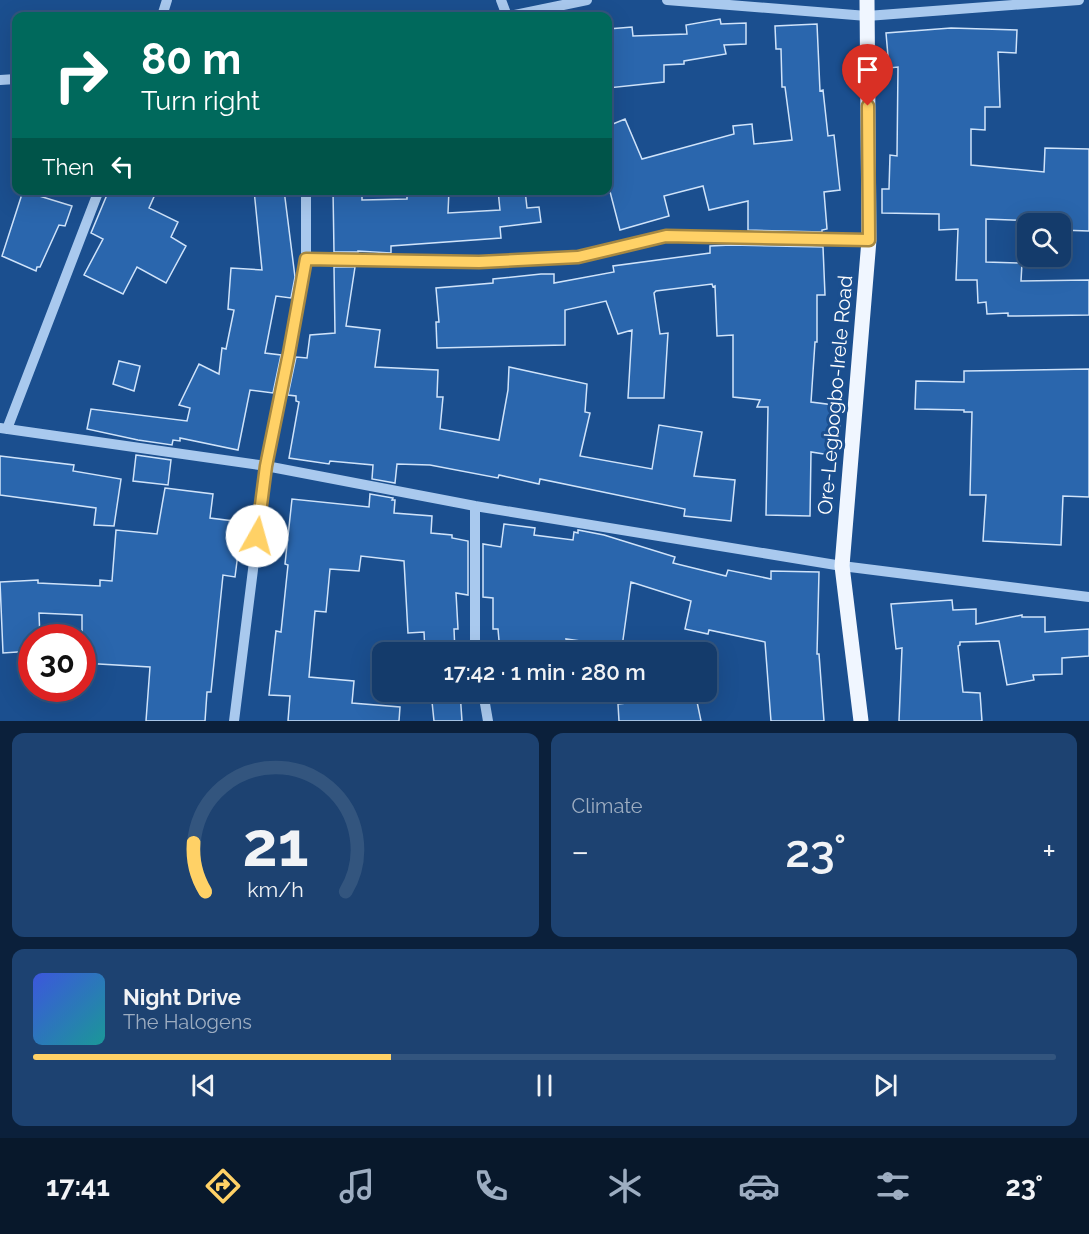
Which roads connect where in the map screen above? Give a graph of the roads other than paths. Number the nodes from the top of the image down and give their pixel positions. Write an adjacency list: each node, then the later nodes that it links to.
1 (587, 0): 5 (street)
2 (668, 0): 6 (street)
3 (867, 0): 6 (main road, Ore-Legbogbo-Irele Road)
4 (1079, 0): 6 (street)
5 (528, 12)
6 (867, 16): 9 (main road, Ore-Legbogbo-Irele Road)
7 (97, 195): 11 (street)
8 (306, 195): 10 (street)
9 (869, 240): 10 (street); 14 (main road, Ore-Legbogbo-Irele Road)
10 (306, 259): 12 (street)
11 (3, 428): 12 (street)
12 (266, 466): 13 (street); 18 (street)
13 (475, 506): 14 (street); 16 (street)
14 (842, 566): 15 (street); 20 (main road, Ore-Legbogbo-Irele Road)
15 (1089, 597)
16 (475, 642)
17 (485, 702): 19 (street)
18 (234, 721)
19 (488, 721)
20 (861, 721)

